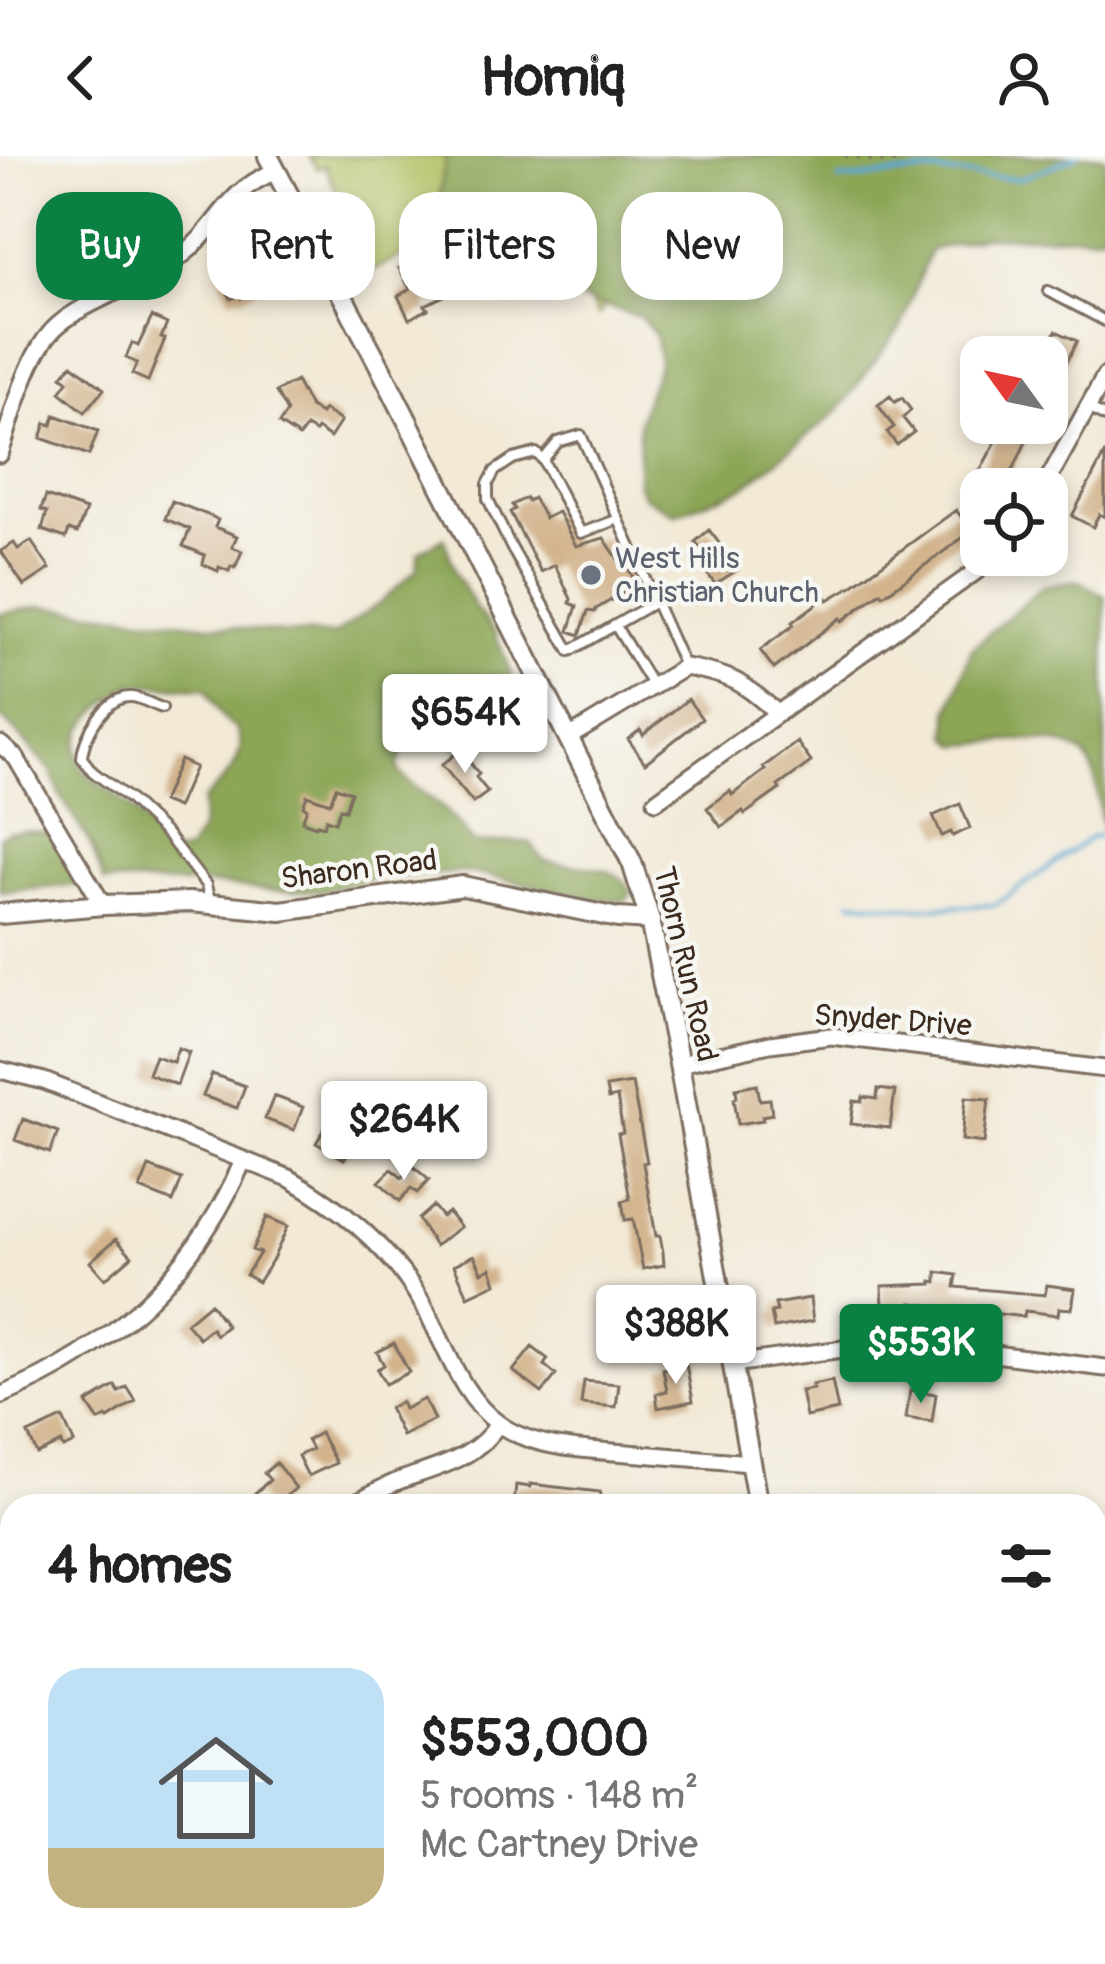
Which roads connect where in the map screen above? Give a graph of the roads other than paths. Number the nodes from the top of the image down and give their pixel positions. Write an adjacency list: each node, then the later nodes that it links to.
1 (272, 164): 7 (street); 18 (street, Thorn Run Road)
2 (1048, 291): 3 (lane)
3 (1105, 321)
4 (1105, 376): 5 (street)
5 (1088, 408): 6 (lane); 9 (street)
6 (1105, 417)
7 (0, 454)
8 (543, 460): 10 (lane); 10 (lane); 13 (lane)
9 (1055, 468)
10 (616, 520): 12 (lane)
11 (969, 576): 17 (street)
12 (656, 601): 13 (lane); 14 (lane)
13 (615, 625): 15 (lane)
14 (685, 667): 15 (street); 17 (street)
15 (652, 686): 18 (street)
16 (161, 708): 21 (lane)
17 (777, 713): 20 (street)
18 (569, 737): 24 (street, Thorn Run Road)
19 (0, 744): 22 (street)
20 (656, 801)
21 (211, 904): 22 (street, Sharon Road); 24 (street, Sharon Road)
22 (103, 905): 23 (street, Sharon Road)
23 (0, 914)
24 (650, 920): 25 (street, Thorn Run Road)
25 (679, 1064): 26 (street, Snyder Drive); 29 (street, Thorn Run Road)
26 (1105, 1069)
27 (0, 1070): 28 (street)
28 (243, 1161): 31 (street); 32 (street)
29 (733, 1364): 30 (street); 33 (street, Thorn Run Road)
30 (1105, 1368)
31 (0, 1396)
32 (498, 1424): 33 (street); 34 (street)
33 (750, 1462): 35 (street, Thorn Run Road)
34 (373, 1494)
35 (756, 1494)

